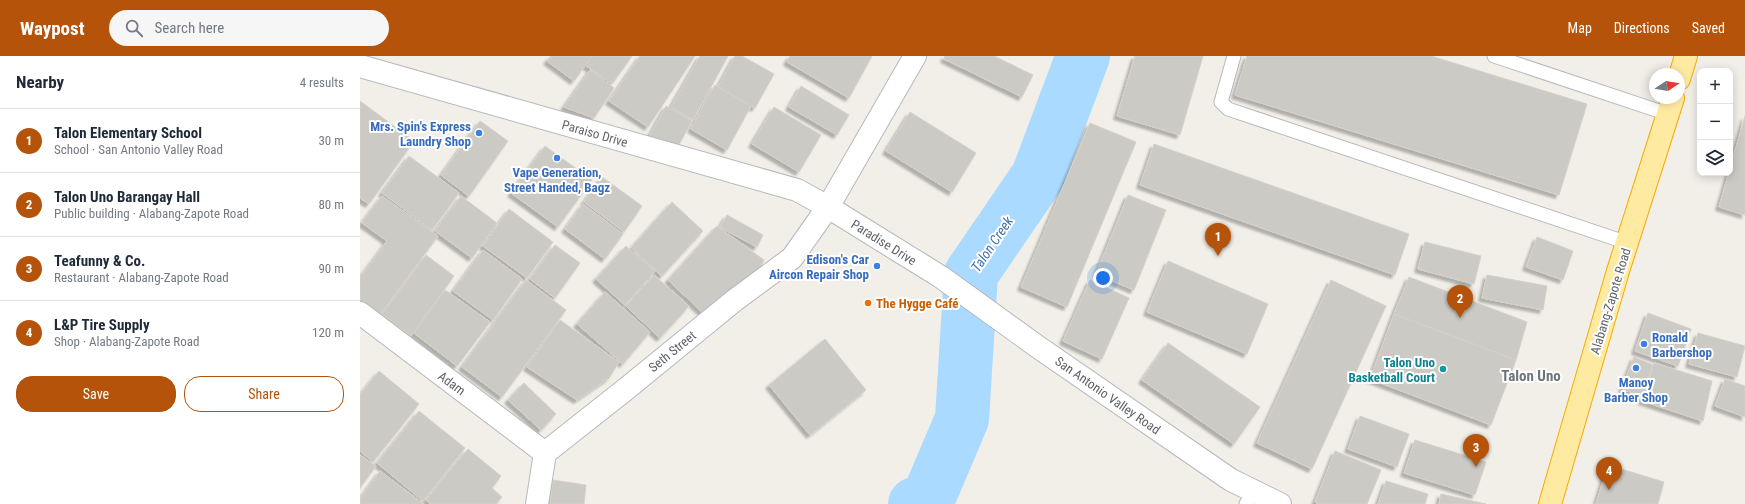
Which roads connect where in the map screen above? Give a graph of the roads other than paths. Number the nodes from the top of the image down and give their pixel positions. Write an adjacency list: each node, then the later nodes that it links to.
1 (915, 56): 8 (street, Seth Street)
2 (1234, 56): 9 (lane)
3 (1494, 56): 7 (lane)
4 (1686, 56): 6 (highway)
5 (360, 66): 8 (street, Paraiso Drive)
6 (1682, 68)
7 (1671, 106): 9 (highway, Alabang-Zapote Road)
8 (828, 207): 10 (street, Paradise Drive); 12 (street, Seth Street)
9 (1628, 242): 16 (highway, Alabang-Zapote Road)
10 (941, 277): 13 (street, San Antonio Valley Road)
11 (360, 313): 12 (street, Adam)
12 (545, 453): 14 (street)
13 (1250, 498): 15 (street, San Antonio Valley Road)
14 (537, 504)
15 (1280, 504)
16 (1550, 504)

